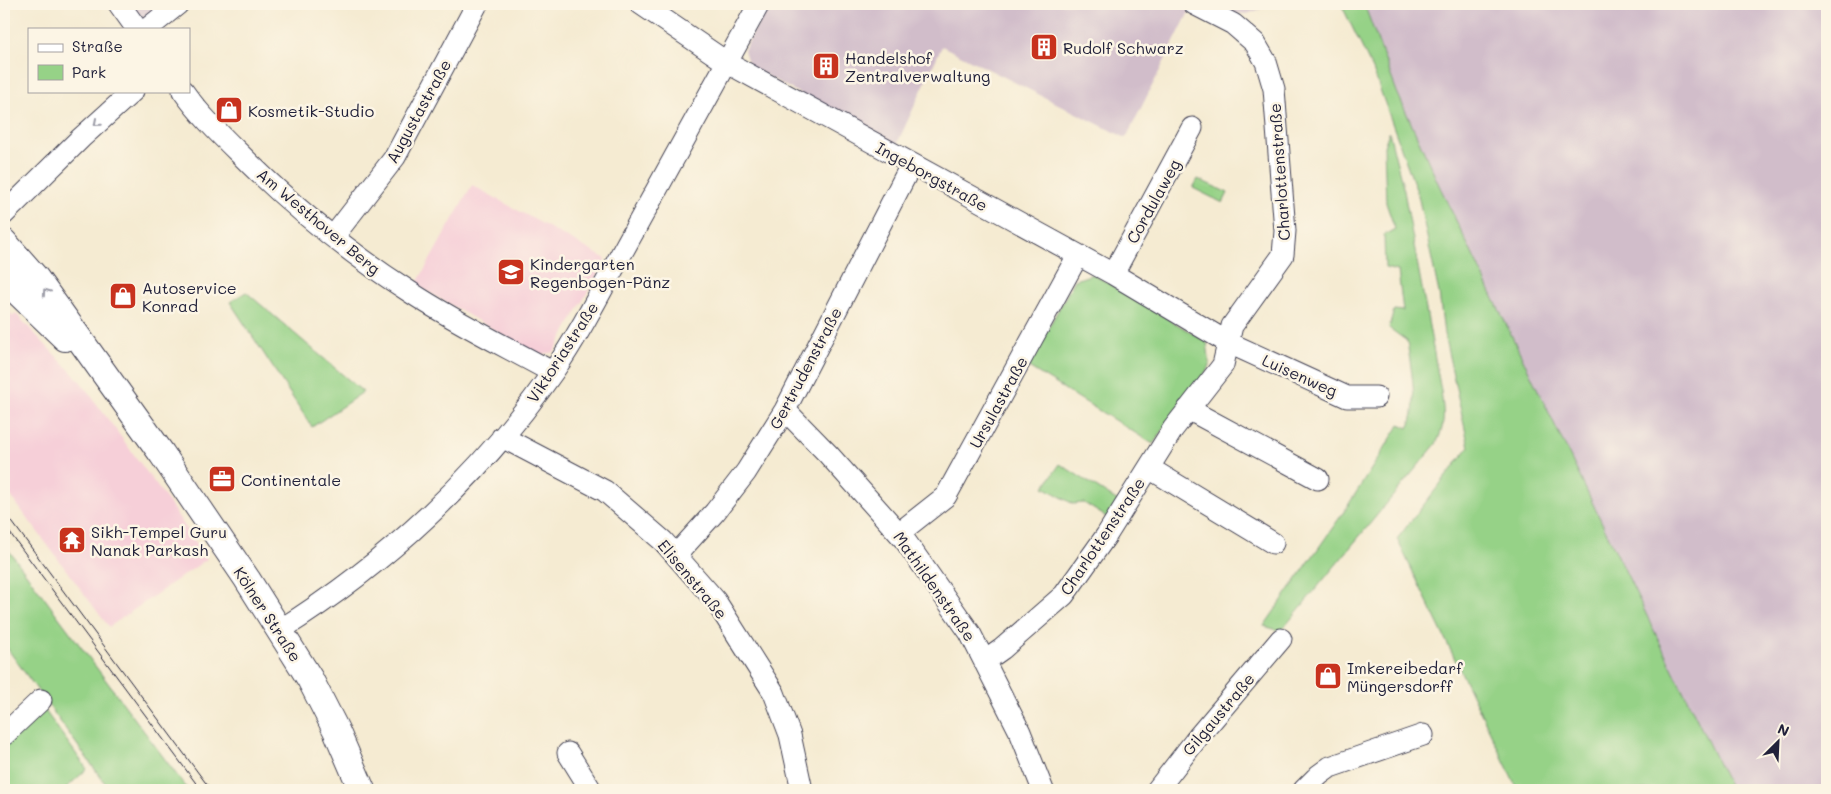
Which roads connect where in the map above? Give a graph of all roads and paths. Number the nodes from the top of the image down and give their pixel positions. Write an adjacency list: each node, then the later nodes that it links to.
1 (119, 4): 7 (street)
2 (178, 4): 8 (street)
3 (477, 4): 15 (street, Augustastraße)
4 (641, 4): 9 (street, Ingeborgstraße)
5 (759, 4): 9 (street, Viktoriastraße)
6 (1194, 4): 20 (street, Charlottenstraße)
7 (136, 28)
8 (148, 28)
9 (726, 62): 13 (street, Ingeborgstraße); 21 (street, Viktoriastraße)
10 (132, 92): 14 (street, one-way to 14)
11 (184, 92): 15 (street, Am Westhover Berg)
12 (1192, 128): 18 (street, Cordulaweg)
13 (911, 165): 17 (street, Ingeborgstraße); 25 (street, Gertrudenstraße)
14 (4, 214)
15 (333, 236): 21 (street, Am Westhover Berg)
16 (4, 242): 22 (main road, Kölner Straße, one-way to 16)
17 (1078, 255): 18 (street, Ingeborgstraße); 29 (street, Ursulastraße)
18 (1113, 274): 20 (street, Ingeborgstraße)
19 (4, 279): 22 (main road, Kölner Straße)
20 (1227, 342): 23 (street, Luisenweg); 24 (street, Charlottenstraße)
21 (552, 372): 26 (street, Viktoriastraße)
22 (104, 374): 32 (main road, Kölner Straße)
23 (1376, 397)
24 (1188, 409): 27 (street, Charlottenstraße); 28 (street)
25 (785, 410): 29 (street, Mathildenstraße); 31 (street, Gertrudenstraße)
26 (502, 437): 31 (street, Elisenstraße); 32 (street, Viktoriastraße)
27 (1148, 468): 30 (street, Charlottenstraße); 34 (street, Charlottenstraße)
28 (1318, 479)
29 (899, 533): 34 (street, Mathildenstraße)
30 (1273, 544)
31 (676, 555): 41 (street, Elisenstraße)
32 (280, 630): 39 (main road, Kölner Straße)
33 (1281, 639): 43 (street, Gilgaustraße)
34 (985, 661): 42 (street, Mathildenstraße)
35 (41, 700): 36 (street)
36 (4, 735)
37 (1423, 735): 44 (street)
38 (568, 753): 40 (street)
39 (362, 790)
40 (591, 790)
41 (802, 790)
42 (1043, 790)
43 (1158, 790)
44 (1304, 790)

